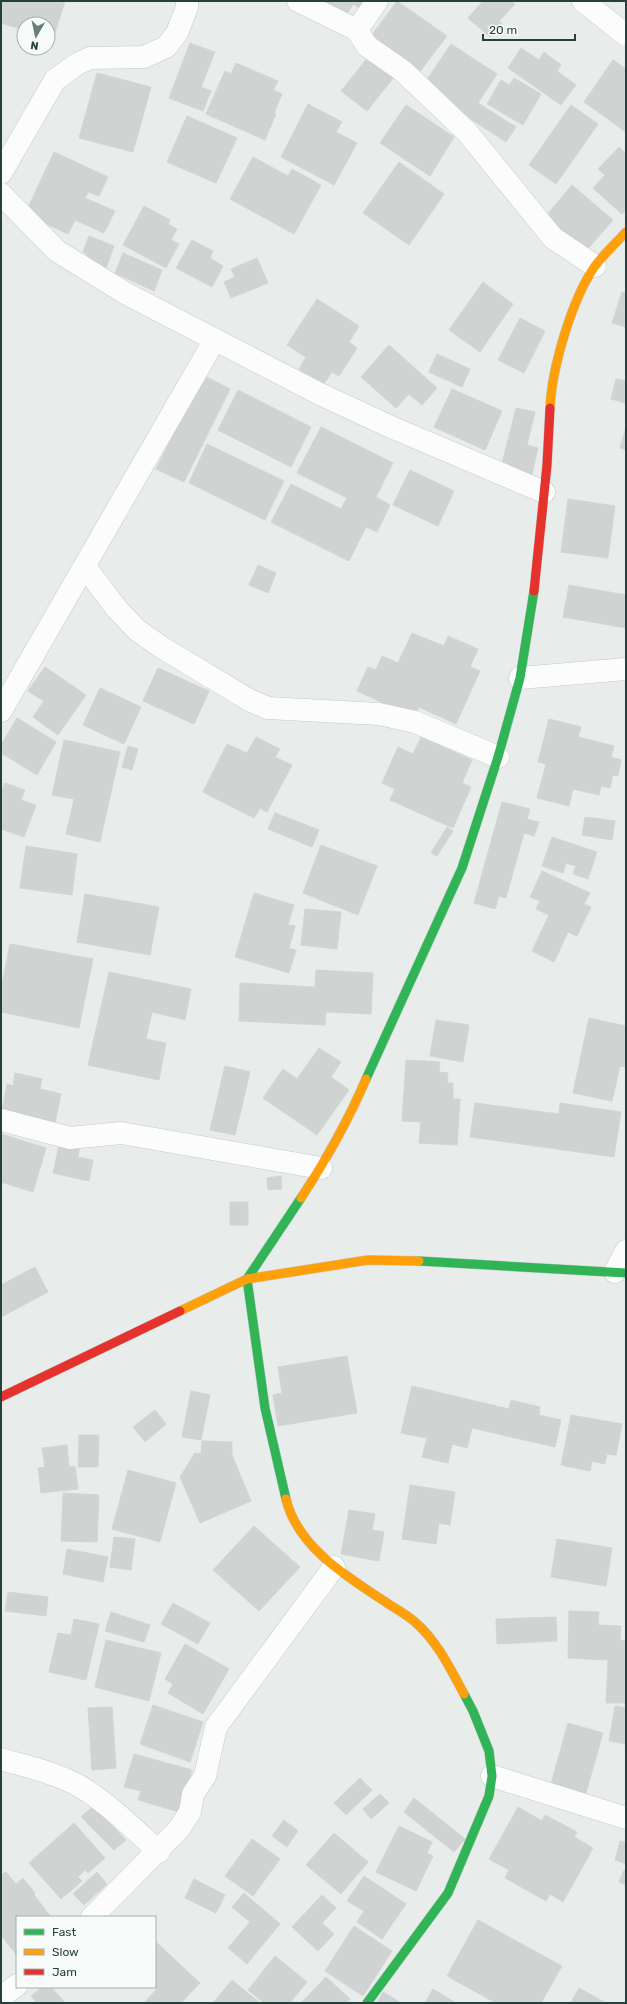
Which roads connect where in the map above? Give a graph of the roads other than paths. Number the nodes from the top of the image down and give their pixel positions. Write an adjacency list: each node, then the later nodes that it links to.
1 (187, 1): 7 (street)
2 (298, 1): 5 (street)
3 (377, 1): 5 (street)
4 (583, 1): 6 (street)
5 (357, 30): 10 (street)
6 (626, 35)
7 (1, 173)
8 (1, 194): 11 (street)
9 (626, 232): 10 (street)
10 (595, 266): 12 (street)
11 (214, 340): 12 (street); 13 (street)
12 (544, 492): 15 (street)
13 (85, 567): 16 (street); 17 (street)
14 (626, 669): 15 (street)
15 (520, 678): 17 (street)
16 (1, 711)
17 (498, 757): 19 (street)
18 (1, 1120): 19 (street)
19 (322, 1168): 22 (street)
20 (626, 1252): 21 (street)
21 (621, 1273): 22 (street)
22 (247, 1279): 23 (street); 24 (street)
23 (1, 1397)
24 (334, 1567): 26 (street); 28 (street)
25 (1, 1759): 28 (street)
26 (492, 1776): 27 (street); 32 (street)
27 (626, 1818)
28 (158, 1852): 29 (street)
29 (93, 1916)
30 (16, 1986): 31 (street)
31 (1, 1997)
32 (367, 2003)

